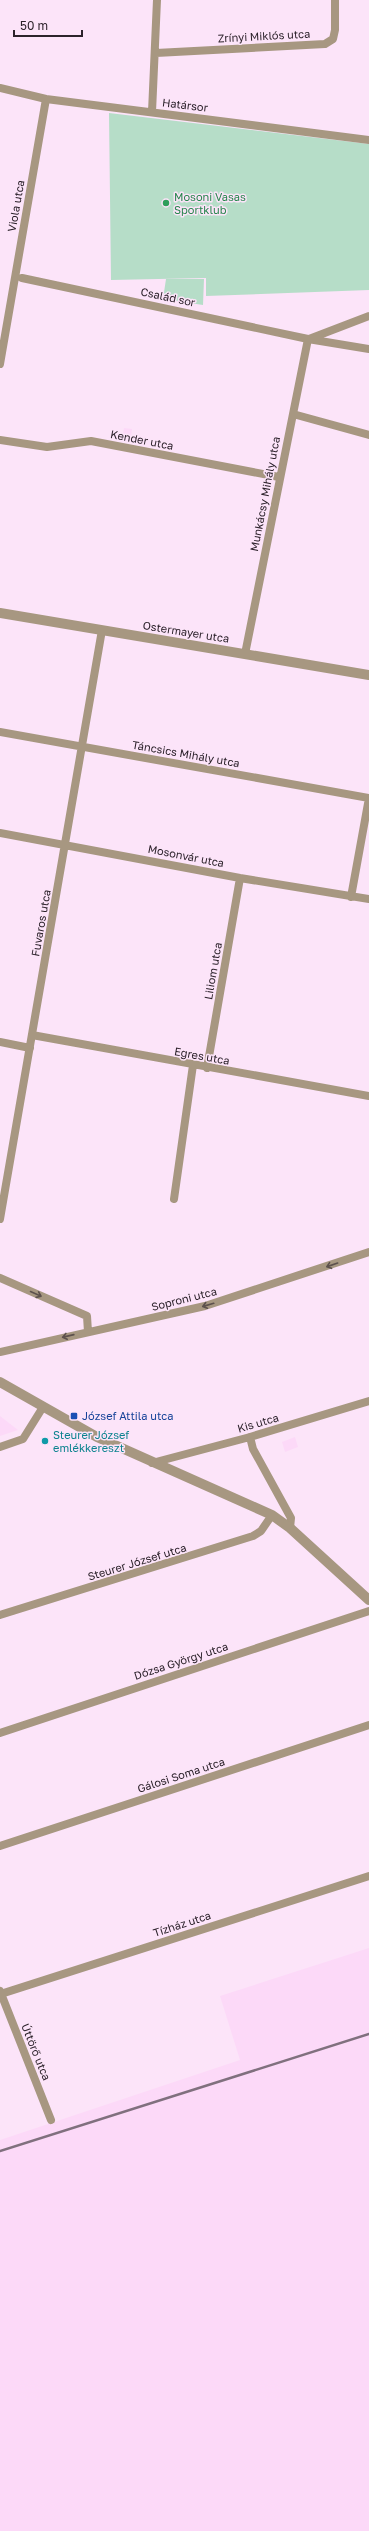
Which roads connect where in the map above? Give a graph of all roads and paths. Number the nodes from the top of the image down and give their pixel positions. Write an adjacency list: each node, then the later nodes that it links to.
1 (158, 0): 3 (street)
2 (335, 0): 3 (street, Zrínyi Miklós utca)
3 (156, 53): 6 (street)
4 (0, 88): 5 (street, Határsor)
5 (46, 99): 6 (street, Határsor); 12 (street, Viola utca)
6 (152, 112): 7 (street, Határsor)
7 (369, 140)
8 (22, 278): 10 (street, Család sor)
9 (369, 316): 10 (street)
10 (308, 339): 11 (street, Család sor); 13 (street, Munkácsy Mihály utca)
11 (369, 349)
12 (0, 364)
13 (293, 414): 14 (street); 16 (street, Munkácsy Mihály utca)
14 (369, 435)
15 (0, 440): 16 (street, Kender utca)
16 (279, 477): 19 (street, Munkácsy Mihály utca)
17 (0, 613): 18 (street, Ostermayer utca)
18 (102, 630): 19 (street, Ostermayer utca); 22 (street, Fuvaros utca)
19 (246, 654): 20 (street, Ostermayer utca)
20 (369, 675)
21 (0, 732): 22 (street, Táncsics Mihály utca)
22 (82, 747): 23 (street, Táncsics Mihály utca); 25 (street, Fuvaros utca)
23 (369, 798): 27 (street)
24 (0, 833): 25 (street, Mosonvár utca)
25 (66, 844): 26 (street, Mosonvár utca); 29 (street, Fuvaros utca)
26 (240, 878): 27 (street, Mosonvár utca); 33 (street, Liliom utca)
27 (351, 896): 28 (street, Mosonvár utca)
28 (369, 899)
29 (32, 1035): 31 (street, Fuvaros utca); 32 (street, Egres utca)
30 (0, 1042): 31 (street)
31 (30, 1048): 36 (street, Fuvaros utca)
32 (193, 1065): 33 (street, Egres utca); 35 (street)
33 (207, 1068): 34 (street, Egres utca)
34 (369, 1096)
35 (174, 1199)
36 (0, 1219)
37 (369, 1252): 39 (street, Soproni utca, one-way to 39)
38 (0, 1278): 39 (street, one-way to 39)
39 (88, 1332): 40 (street, Soproni utca, one-way to 40)
40 (0, 1352)
41 (0, 1382): 43 (street)
42 (369, 1401): 44 (street, Kis utca)
43 (43, 1407): 45 (street); 46 (street)
44 (250, 1438): 46 (street, Kis utca); 48 (street)
45 (0, 1447)
46 (152, 1463): 47 (street)
47 (272, 1515): 48 (street); 51 (street, Steurer József utca)
48 (290, 1528): 49 (street)
49 (369, 1600)
50 (369, 1611): 53 (street, Dózsa György utca)
51 (0, 1615)
52 (369, 1725): 54 (street, Gálosi Soma utca)
53 (0, 1733)
54 (0, 1846)
55 (369, 1876): 56 (street, Tízház utca)
56 (1, 1997): 57 (street, Úttörő utca)
57 (51, 2120)

